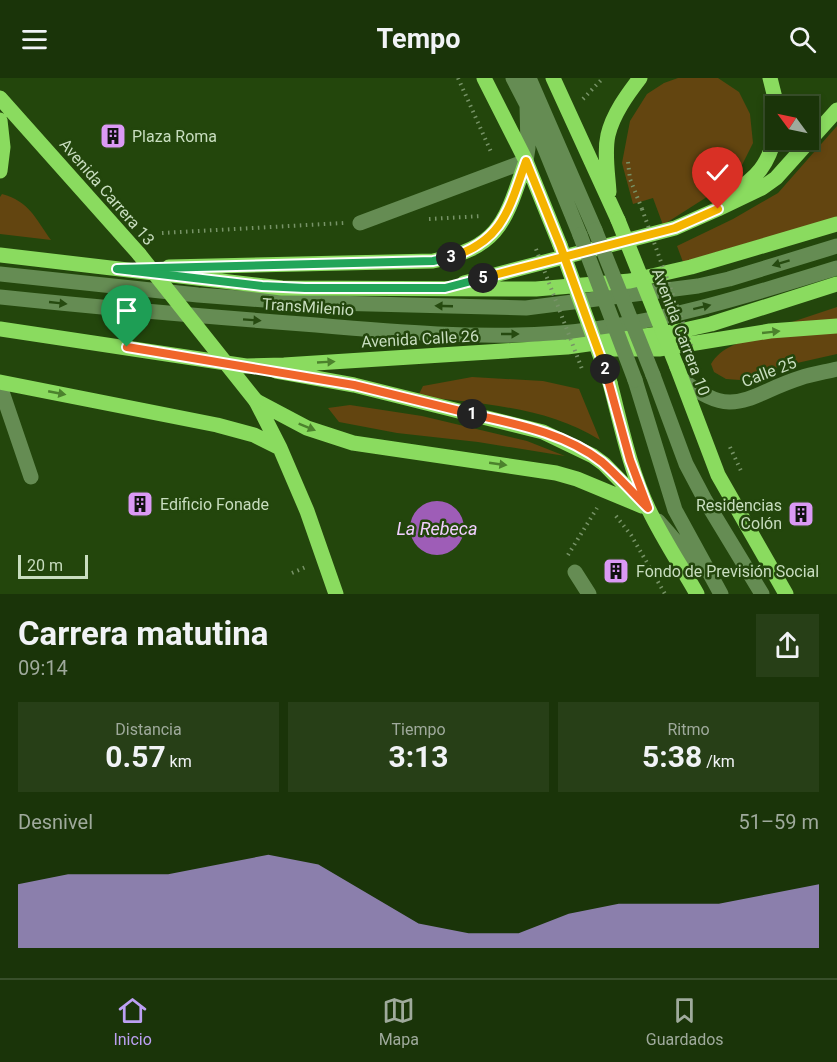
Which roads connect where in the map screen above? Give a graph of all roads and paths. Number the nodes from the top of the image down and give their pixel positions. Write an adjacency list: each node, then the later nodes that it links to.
1 (458, 78): 19 (path)
2 (484, 78): 17 (main road)
3 (513, 78): 11 (street)
4 (529, 78): 26 (street)
5 (554, 78): 13 (main road, Avenida Carrera 10)
6 (603, 78): 13 (path)
7 (640, 78): 20 (main road)
8 (770, 78): 9 (main road)
9 (774, 96)
10 (0, 98): 46 (main road, Avenida Carrera 13, bridge)
11 (527, 105): 17 (street); 26 (street)
12 (837, 110): 25 (main road)
13 (570, 113): 20 (main road, Avenida Carrera 10)
14 (0, 120): 18 (main road)
15 (771, 150): 25 (main road)
16 (627, 154): 40 (path, bridge)
17 (526, 161): 19 (street); 32 (main road); 51 (main road, bridge)
18 (0, 171)
19 (500, 171): 23 (street)
20 (609, 201): 43 (main road, Avenida Carrera 10, bridge)
21 (493, 215): 22 (path)
22 (426, 219)
23 (360, 223): 27 (path)
24 (837, 224): 35 (main road)
25 (675, 228): 35 (main road)
26 (588, 232): 58 (street, bridge); 59 (street, bridge)
27 (162, 233)
28 (837, 246): 33 (street, TransMilenio, one-way to 33)
29 (536, 249): 44 (path, bridge)
30 (0, 255): 32 (main road)
31 (837, 268): 36 (street, TransMilenio, one-way to 31)
32 (117, 269): 35 (main road)
33 (0, 274)
34 (837, 284): 39 (main road, Avenida Calle 26)
35 (445, 288)
36 (0, 297)
37 (837, 326): 39 (main road, one-way to 37)
38 (0, 329): 41 (main road, Avenida Calle 26)
39 (567, 347): 41 (main road, Avenida Calle 26, one-way to 39)
40 (694, 352)
41 (246, 366): 51 (main road)
42 (837, 369): 43 (street, Calle 25)
43 (680, 374): 60 (main road, Avenida Carrera 10)
44 (585, 377)
45 (0, 384): 48 (main road, one-way to 48); 49 (street)
46 (256, 401): 48 (main road, Avenida Carrera 13); 51 (main road, one-way to 51)
47 (727, 440): 50 (path)
48 (280, 448): 54 (main road, Avenida Carrera 13)
49 (31, 477)
50 (745, 481)
51 (648, 508): 57 (main road); 58 (street)
52 (612, 512): 56 (path)
53 (575, 572): 55 (street)
54 (336, 594)
55 (589, 594)
56 (665, 594)
57 (697, 594)
58 (721, 594)
59 (762, 594)
60 (786, 594)

